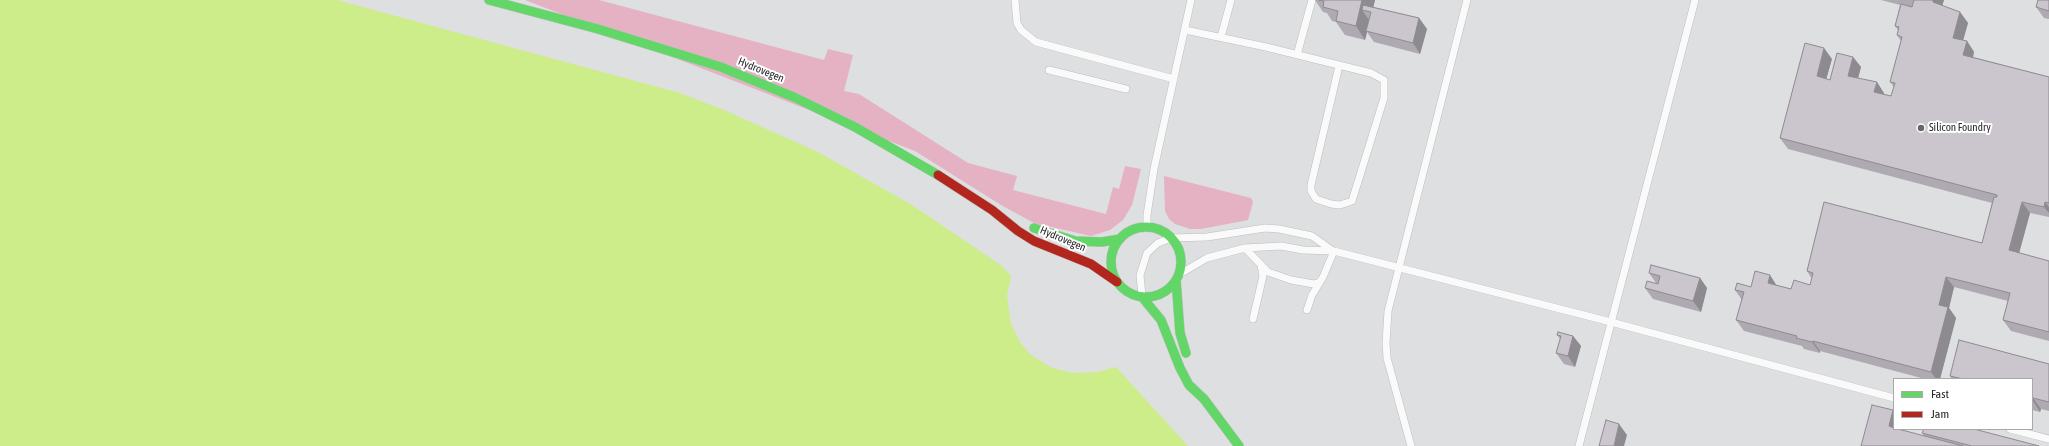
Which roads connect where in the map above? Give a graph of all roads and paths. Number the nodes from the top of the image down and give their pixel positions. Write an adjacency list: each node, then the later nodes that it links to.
1 (489, 0): 15 (street, Hydrovegen)
2 (1015, 0): 13 (lane)
3 (1191, 0): 8 (lane)
4 (1230, 0): 9 (lane)
5 (1312, 0): 10 (lane)
6 (1467, 0): 22 (lane)
7 (1695, 0): 29 (lane)
8 (1185, 30): 9 (lane); 13 (lane)
9 (1220, 37): 10 (lane)
10 (1296, 55): 11 (lane)
11 (1338, 66): 11 (lane)
12 (1049, 70): 14 (lane)
13 (1174, 79): 16 (lane)
14 (1126, 89)
15 (1000, 216): 18 (street, Hydrovegen); 24 (street, Hydrovegen)
16 (1147, 227): 17 (street); 18 (street)
17 (1171, 238): 20 (lane); 23 (street); 26 (lane)
18 (1120, 239): 24 (street)
19 (1245, 248): 20 (lane); 21 (lane); 23 (lane)
20 (1334, 251): 22 (lane); 25 (lane)
21 (1261, 266): 25 (lane); 28 (lane)
22 (1398, 268): 29 (lane); 37 (lane)
23 (1177, 278): 26 (street); 30 (street)
24 (1117, 282): 26 (street, Hydrovegen)
25 (1320, 282): 27 (lane)
26 (1142, 297): 33 (street)
27 (1307, 310)
28 (1253, 320)
29 (1611, 322): 32 (lane); 38 (lane)
30 (1190, 364)
31 (1196, 377): 33 (street)
32 (1893, 398)
33 (1204, 399): 36 (street)
34 (2014, 430): 35 (lane)
35 (2049, 439)
36 (1239, 446)
37 (1411, 446)
38 (1579, 446)

